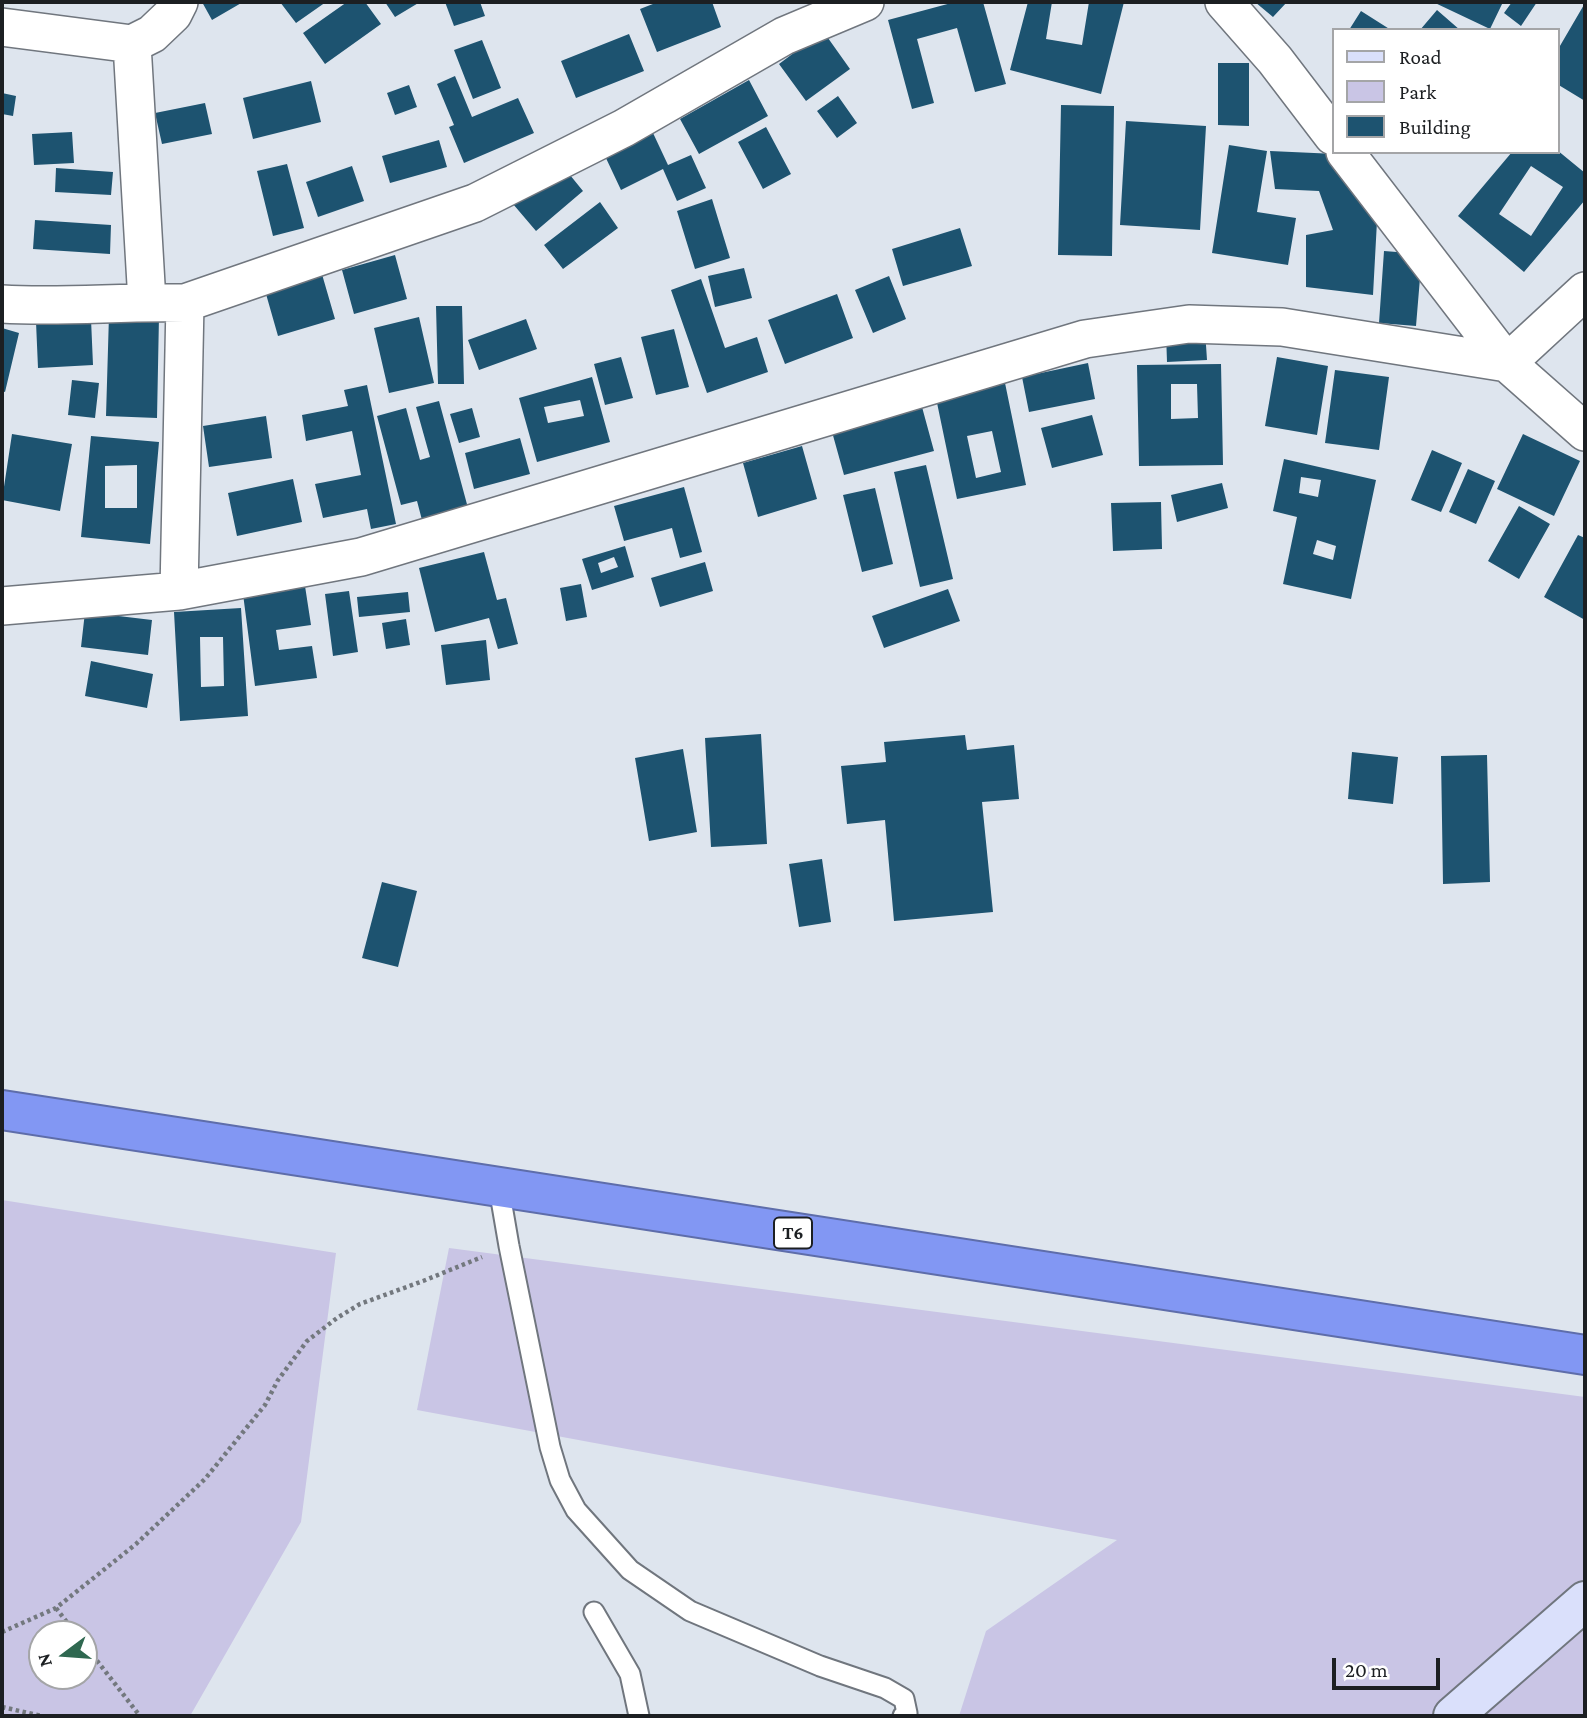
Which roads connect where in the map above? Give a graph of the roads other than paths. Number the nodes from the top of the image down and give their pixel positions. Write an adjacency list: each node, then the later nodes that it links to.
1 (179, 2): 5 (street)
2 (865, 2): 10 (street)
3 (1224, 2): 6 (street)
4 (2, 27): 5 (street)
5 (132, 44): 9 (street)
6 (1332, 135)
7 (1347, 154): 12 (street)
8 (1585, 291): 12 (street)
9 (147, 302): 10 (street); 11 (street)
10 (185, 303): 14 (street)
11 (2, 304)
12 (1507, 363): 13 (street); 14 (street)
13 (1585, 432)
14 (179, 591): 15 (street)
15 (2, 606)
16 (2, 1110): 17 (highway, T6)
17 (499, 1188): 18 (highway, T6); 22 (lane)
18 (1585, 1354)
19 (1585, 1601): 23 (street)
20 (594, 1612): 21 (lane)
21 (639, 1716)
22 (902, 1716)
23 (1453, 1716)

